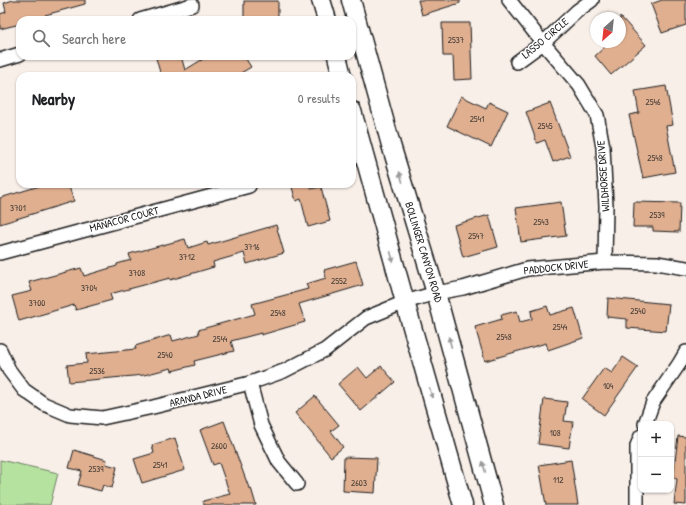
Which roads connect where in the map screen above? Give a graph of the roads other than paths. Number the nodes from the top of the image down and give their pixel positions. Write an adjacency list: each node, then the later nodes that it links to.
1 (321, 0): 7 (main road)
2 (351, 0): 8 (main road, BOLLINGER CANYON ROAD, one-way to 2)
3 (509, 0): 10 (street, WILDHORSE DRIVE)
4 (592, 0): 10 (street, LASSO CIRCLE)
5 (192, 5): 6 (street)
6 (154, 16)
7 (326, 16)
8 (355, 16)
9 (356, 18): 21 (main road, BOLLINGER CANYON ROAD, one-way to 9)
10 (543, 43): 14 (street, LASSO CIRCLE); 19 (street, WILDHORSE DRIVE)
11 (16, 55): 12 (street)
12 (0, 60)
13 (338, 60): 15 (main road)
14 (518, 62)
15 (341, 72)
16 (356, 125): 22 (main road, one-way to 22)
17 (242, 188): 18 (street, MANACOR COURT)
18 (0, 253)
19 (605, 262): 20 (street, PADDOCK DRIVE); 21 (street, PADDOCK DRIVE)
20 (686, 268)
21 (436, 293): 22 (street, PADDOCK DRIVE); 30 (main road, BOLLINGER CANYON ROAD, one-way to 21)
22 (405, 302): 25 (street, ARANDA DRIVE); 29 (main road, one-way to 29)
23 (0, 350): 25 (street, ARANDA DRIVE)
24 (686, 352): 26 (street)
25 (250, 383): 28 (street)
26 (646, 421)
27 (638, 444): 31 (street)
28 (297, 484)
29 (463, 505)
30 (494, 505)
31 (637, 505)

